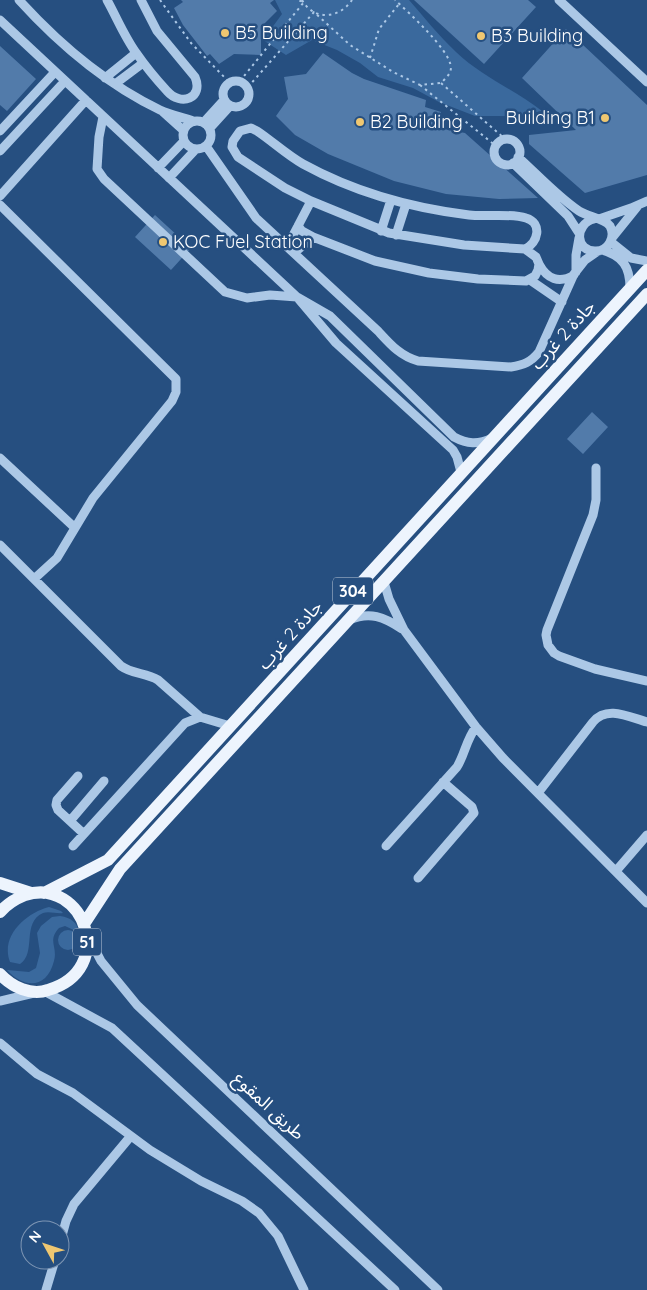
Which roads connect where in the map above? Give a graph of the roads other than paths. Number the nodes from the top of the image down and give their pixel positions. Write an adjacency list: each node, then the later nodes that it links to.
1 (19, 0): 9 (street)
2 (107, 0): 6 (street)
3 (141, 0): 7 (street)
4 (559, 0): 11 (street)
5 (0, 20): 8 (street)
6 (136, 53): 7 (street); 9 (street)
7 (144, 63): 12 (street)
8 (55, 72): 10 (street); 20 (street)
9 (105, 78): 12 (street)
10 (65, 81): 13 (street); 24 (street)
11 (647, 82)
12 (115, 84): 15 (street)
13 (86, 100): 16 (street); 28 (street)
14 (227, 103): 14 (street); 18 (street)
15 (161, 110): 17 (street); 19 (street)
16 (104, 117): 26 (street); 51 (street)
17 (193, 121): 18 (street); 19 (street)
18 (207, 125): 22 (street)
19 (183, 130): 21 (street)
20 (0, 131)
21 (184, 141): 23 (street); 26 (street)
22 (206, 146): 23 (street); 42 (street)
23 (196, 150): 27 (street)
24 (0, 151)
25 (516, 160): 25 (street); 34 (street); 38 (street)
26 (158, 168): 27 (street)
27 (169, 178): 51 (street)
28 (0, 196)
29 (392, 200): 30 (street); 32 (street); 36 (street)
30 (311, 202): 35 (street); 36 (street)
31 (643, 203): 34 (street); 40 (street)
32 (406, 204): 37 (street); 41 (street)
33 (0, 205): 61 (street)
34 (597, 219): 38 (street); 40 (street)
35 (298, 226): 39 (street); 42 (street)
36 (381, 230): 37 (street)
37 (396, 235): 41 (street)
38 (579, 236): 43 (street); 47 (street)
39 (312, 238): 42 (street); 48 (street)
40 (611, 240): 43 (street); 44 (street)
41 (525, 249): 45 (street)
42 (290, 250): 52 (street)
43 (600, 251): 47 (street); 49 (street)
44 (647, 261)
45 (539, 264): 47 (street); 48 (street)
46 (647, 270): 49 (main road, جادة 2 غرب / 304)
47 (575, 273): 52 (street)
48 (530, 280): 52 (street)
49 (630, 288): 56 (main road, جادة 2 غرب / 304)
50 (647, 294): 64 (main road, جادة 2 غرب / 304)
51 (296, 297): 53 (street); 54 (street)
52 (562, 302)
53 (356, 343): 54 (street); 55 (street)
54 (347, 354): 57 (street)
55 (454, 437): 56 (street); 57 (street)
56 (492, 438): 60 (main road, جادة 2 غرب / 304)
57 (448, 444): 60 (street)
58 (0, 458): 61 (street)
59 (596, 468): 67 (street)
60 (462, 472): 70 (main road, جادة 2 غرب / 304)
61 (74, 527): 63 (street)
62 (0, 545): 63 (street)
63 (34, 579): 68 (street)
64 (384, 582): 65 (main road, جادة 2 غرب / 304); 66 (street)
65 (349, 620): 66 (street); 88 (main road, جادة 2 غرب / 304)
66 (404, 630): 71 (street)
67 (647, 681)
68 (200, 717): 70 (street); 77 (street)
69 (647, 722): 75 (street)
70 (230, 726): 85 (main road, جادة 2 غرب / 304)
71 (476, 728): 74 (street); 75 (street)
72 (78, 776): 76 (street)
73 (104, 781): 76 (street)
74 (443, 782): 80 (street); 82 (street)
75 (538, 793): 81 (street)
76 (70, 821): 77 (street)
77 (84, 834): 79 (street)
78 (647, 835): 81 (street)
79 (73, 846)
80 (386, 846)
81 (616, 871): 86 (street)
82 (418, 878)
83 (0, 883): 84 (main road, 51)
84 (31, 893): 85 (main road, 51); 87 (main road, 51)
85 (44, 893): 88 (main road, 51)
86 (647, 902)
87 (0, 912)
88 (86, 930): 90 (main road, 51); 99 (street, طريق المقوع / 51)
89 (0, 974): 90 (main road)
90 (42, 992): 91 (street); 98 (street)
91 (0, 1001)
92 (0, 1043): 93 (street)
93 (130, 1137): 94 (street); 97 (street)
94 (67, 1220)
95 (52, 1270): 96 (street)
96 (46, 1290)
97 (304, 1290)
98 (395, 1290)
99 (438, 1290)

